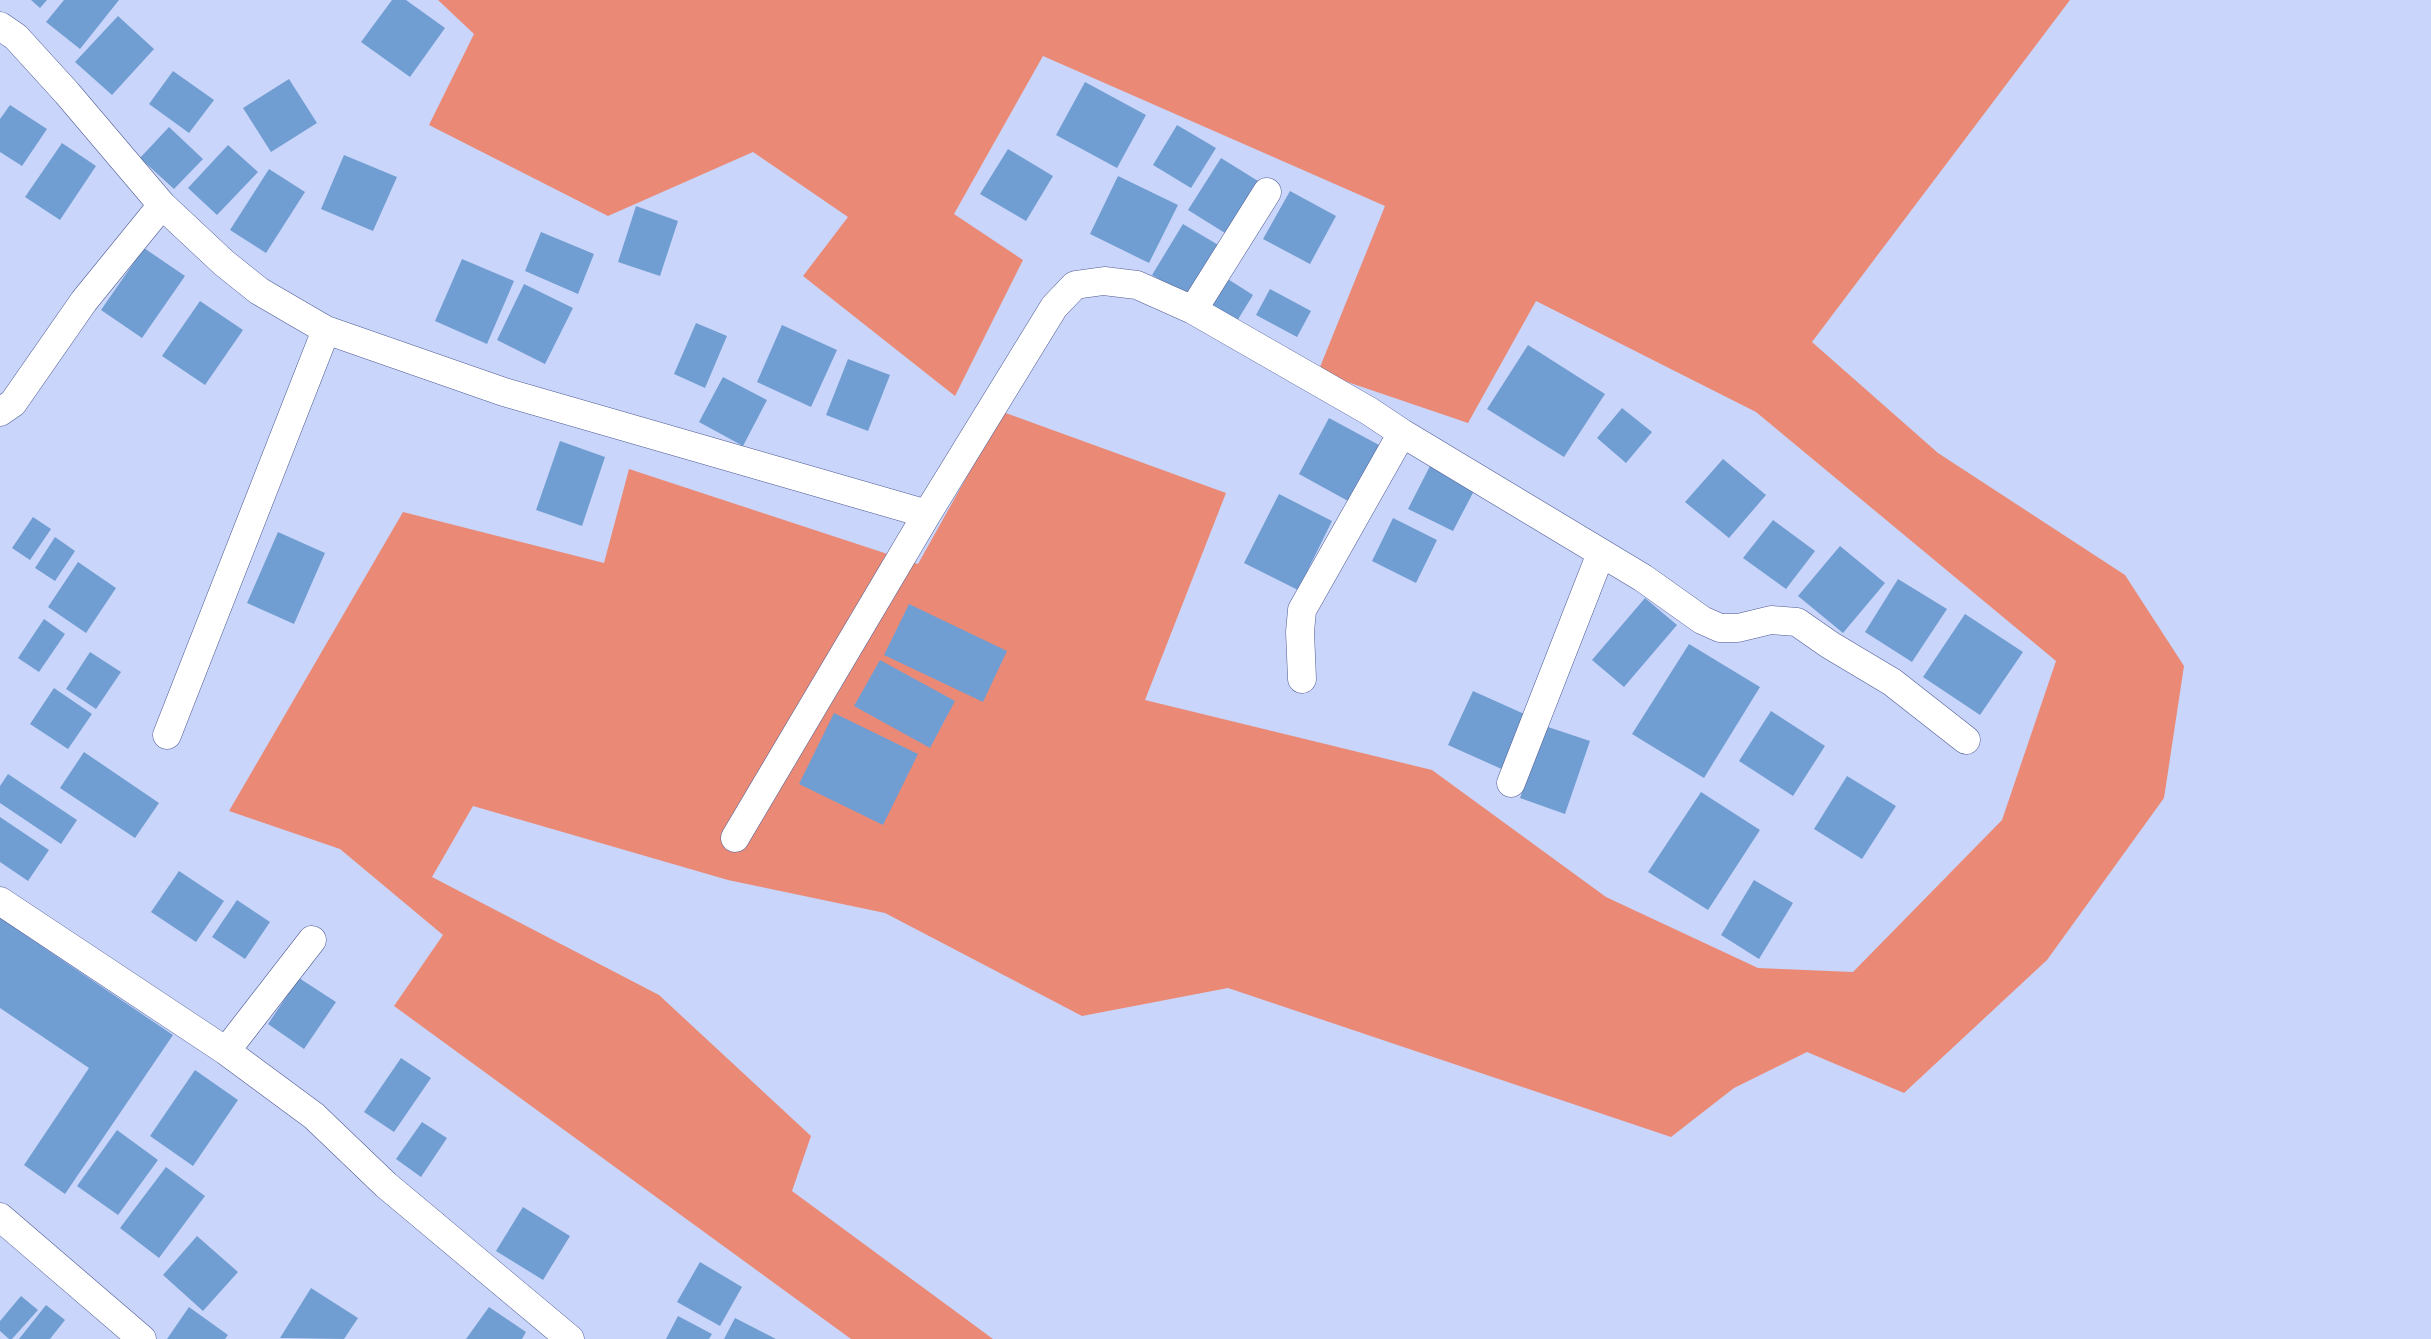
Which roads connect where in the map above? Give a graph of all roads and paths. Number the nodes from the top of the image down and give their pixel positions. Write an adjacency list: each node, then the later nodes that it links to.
1 (0, 26): 3 (street)
2 (1267, 192): 4 (street)
3 (162, 205): 5 (street); 6 (street)
4 (1193, 310): 7 (street); 8 (street)
5 (326, 330): 8 (street); 11 (street)
6 (0, 412)
7 (1402, 433): 9 (street); 10 (street)
8 (927, 514): 14 (street)
9 (1601, 553): 12 (street); 13 (street)
10 (1302, 679)
11 (167, 735)
12 (1966, 740)
13 (1511, 783)
14 (735, 838)
15 (0, 901): 17 (street)
16 (312, 940): 17 (street)
17 (226, 1051): 20 (street)
18 (0, 1217): 19 (street)
19 (142, 1339)
20 (570, 1339)

